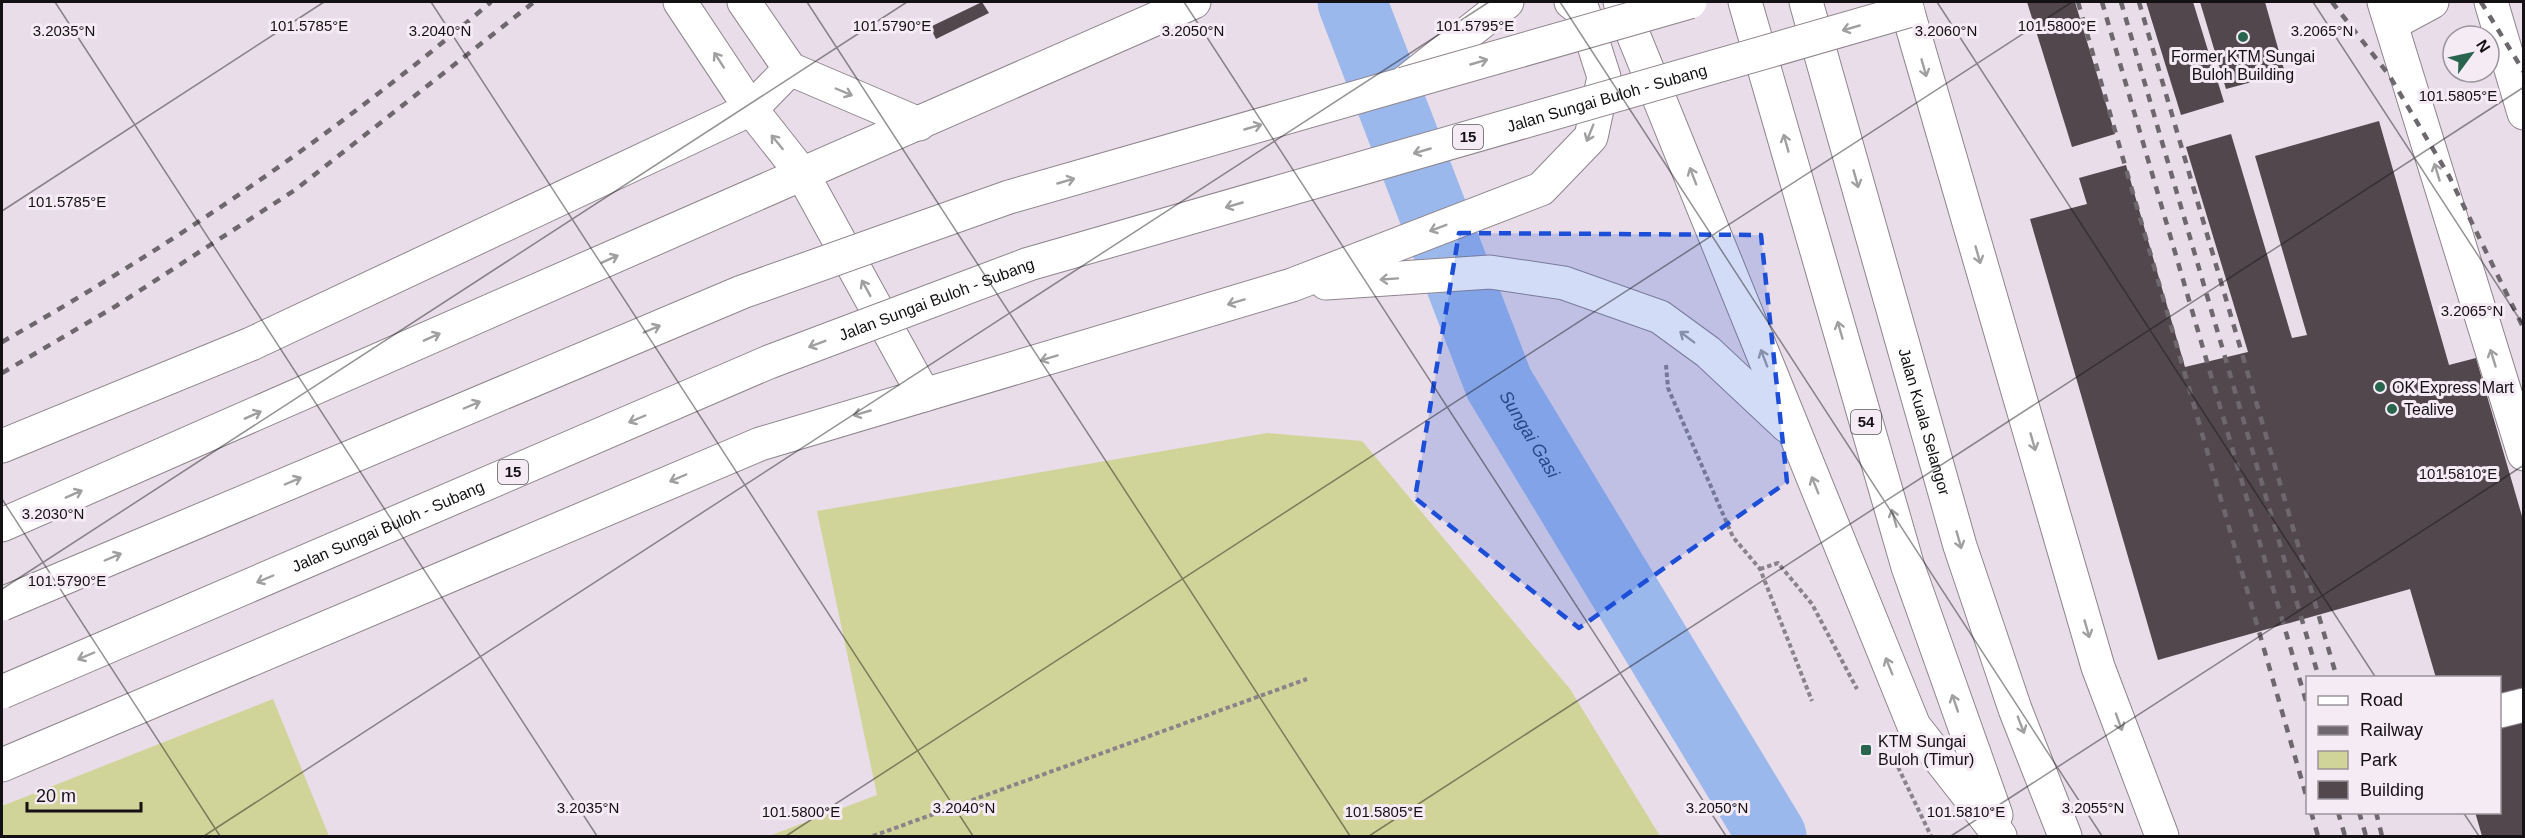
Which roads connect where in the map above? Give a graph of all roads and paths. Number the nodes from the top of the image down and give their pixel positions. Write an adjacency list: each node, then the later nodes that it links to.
1 (680, 2): 16 (main road, one-way to 1)
2 (744, 2): 14 (main road)
3 (1194, 2): 18 (main road)
4 (1507, 2): 15 (main road)
5 (1571, 2): 20 (main road, one-way to 20)
6 (1620, 2): 23 (main road, one-way to 6)
7 (1690, 2): 15 (main road, one-way to 7, bridge)
8 (1745, 2): 39 (main road, 54, one-way to 8)
9 (1806, 2): 40 (main road, Jalan Kuala Selangor, one-way to 40)
10 (2432, 2): 13 (main road)
11 (2482, 2): 17 (main road)
12 (1906, 6): 30 (main road, Jalan Sungai Buloh - Subang / 15, one-way to 30, bridge); 41 (main road, one-way to 41)
13 (2389, 12): 25 (main road, one-way to 13)
14 (790, 69): 16 (main road); 18 (main road, one-way to 18)
15 (1403, 84): 28 (main road, one-way to 15, bridge)
16 (751, 109): 19 (main road, one-way to 16); 24 (main road)
17 (2523, 113)
18 (919, 124): 19 (main road)
19 (803, 175): 22 (main road, one-way to 19); 26 (main road, one-way to 19)
20 (1292, 285): 21 (main road, one-way to 20); 22 (main road, one-way to 22)
21 (1660, 317): 23 (main road, one-way to 21); 27 (path)
22 (924, 395): 35 (main road, one-way to 35)
23 (1793, 432): 39 (main road, one-way to 23)
24 (2, 446)
25 (2523, 454)
26 (2, 525)
27 (1760, 569): 31 (path); 32 (path)
28 (2, 604)
29 (1307, 679): 37 (path)
30 (2, 692)
31 (1860, 694)
32 (1812, 700)
33 (2523, 705): 34 (main road)
34 (2501, 710)
35 (2, 765)
36 (1896, 765): 38 (path)
37 (873, 837)
38 (1931, 837)
39 (2002, 837)
40 (2065, 837)
41 (2162, 837)

